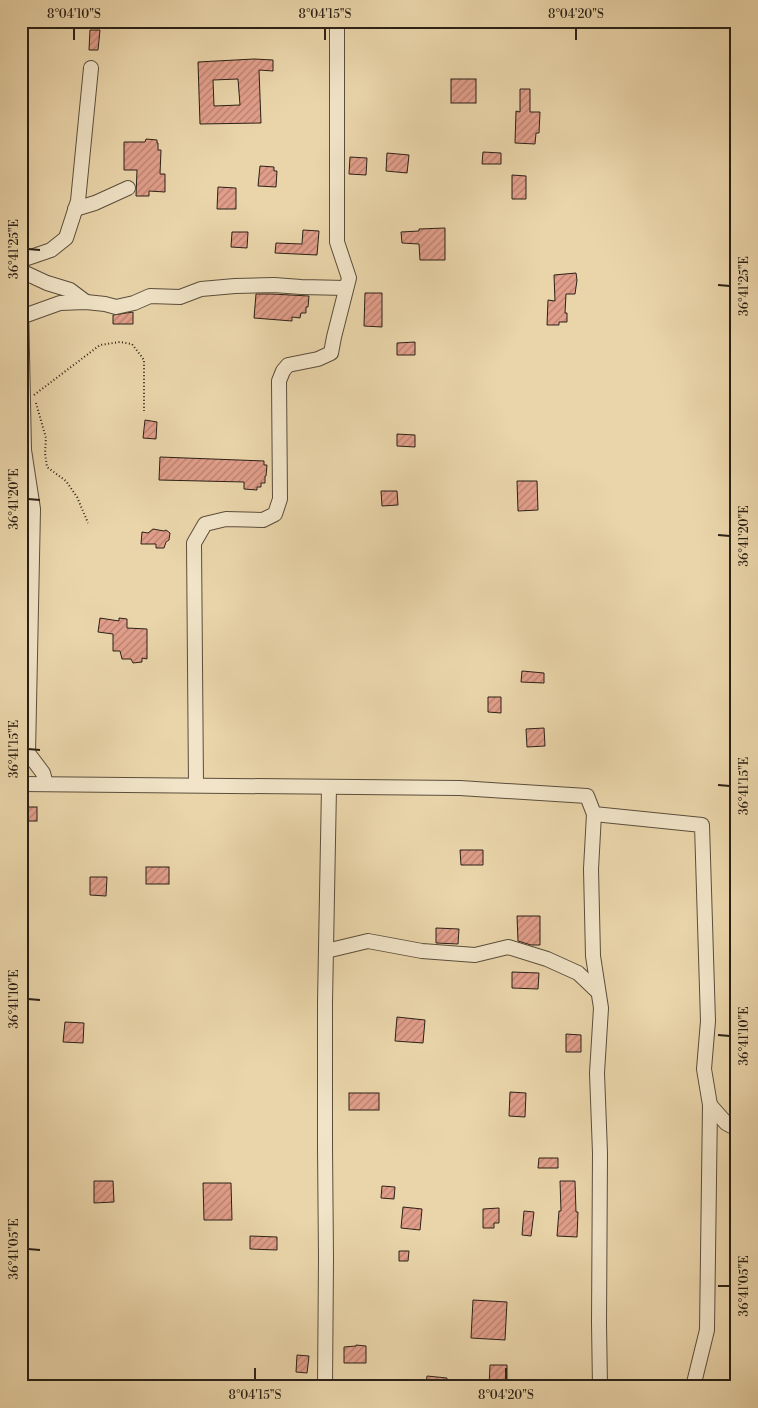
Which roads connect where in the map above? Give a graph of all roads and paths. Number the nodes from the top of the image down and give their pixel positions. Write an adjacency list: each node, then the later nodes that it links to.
1 (21, 21): 6 (street)
2 (337, 21): 9 (street)
3 (91, 68): 5 (street)
4 (128, 188): 5 (street)
5 (75, 209): 6 (street)
6 (22, 260): 7 (street)
7 (21, 264)
8 (21, 271): 10 (street)
9 (346, 288): 10 (street); 19 (street)
10 (86, 302): 12 (street)
11 (21, 306): 12 (street)
12 (22, 317): 13 (street)
13 (30, 406): 14 (path); 15 (path); 16 (street)
14 (144, 410)
15 (88, 523)
16 (25, 759): 18 (street)
17 (21, 784): 18 (street)
18 (46, 784): 19 (street)
19 (196, 785): 20 (street)
20 (329, 787): 21 (street); 22 (street)
21 (594, 814): 23 (street); 24 (street)
22 (326, 951): 23 (street); 26 (street)
23 (598, 992): 27 (street)
24 (710, 1106): 25 (street); 28 (street)
25 (737, 1129)
26 (325, 1387)
27 (600, 1387)
28 (693, 1387)

